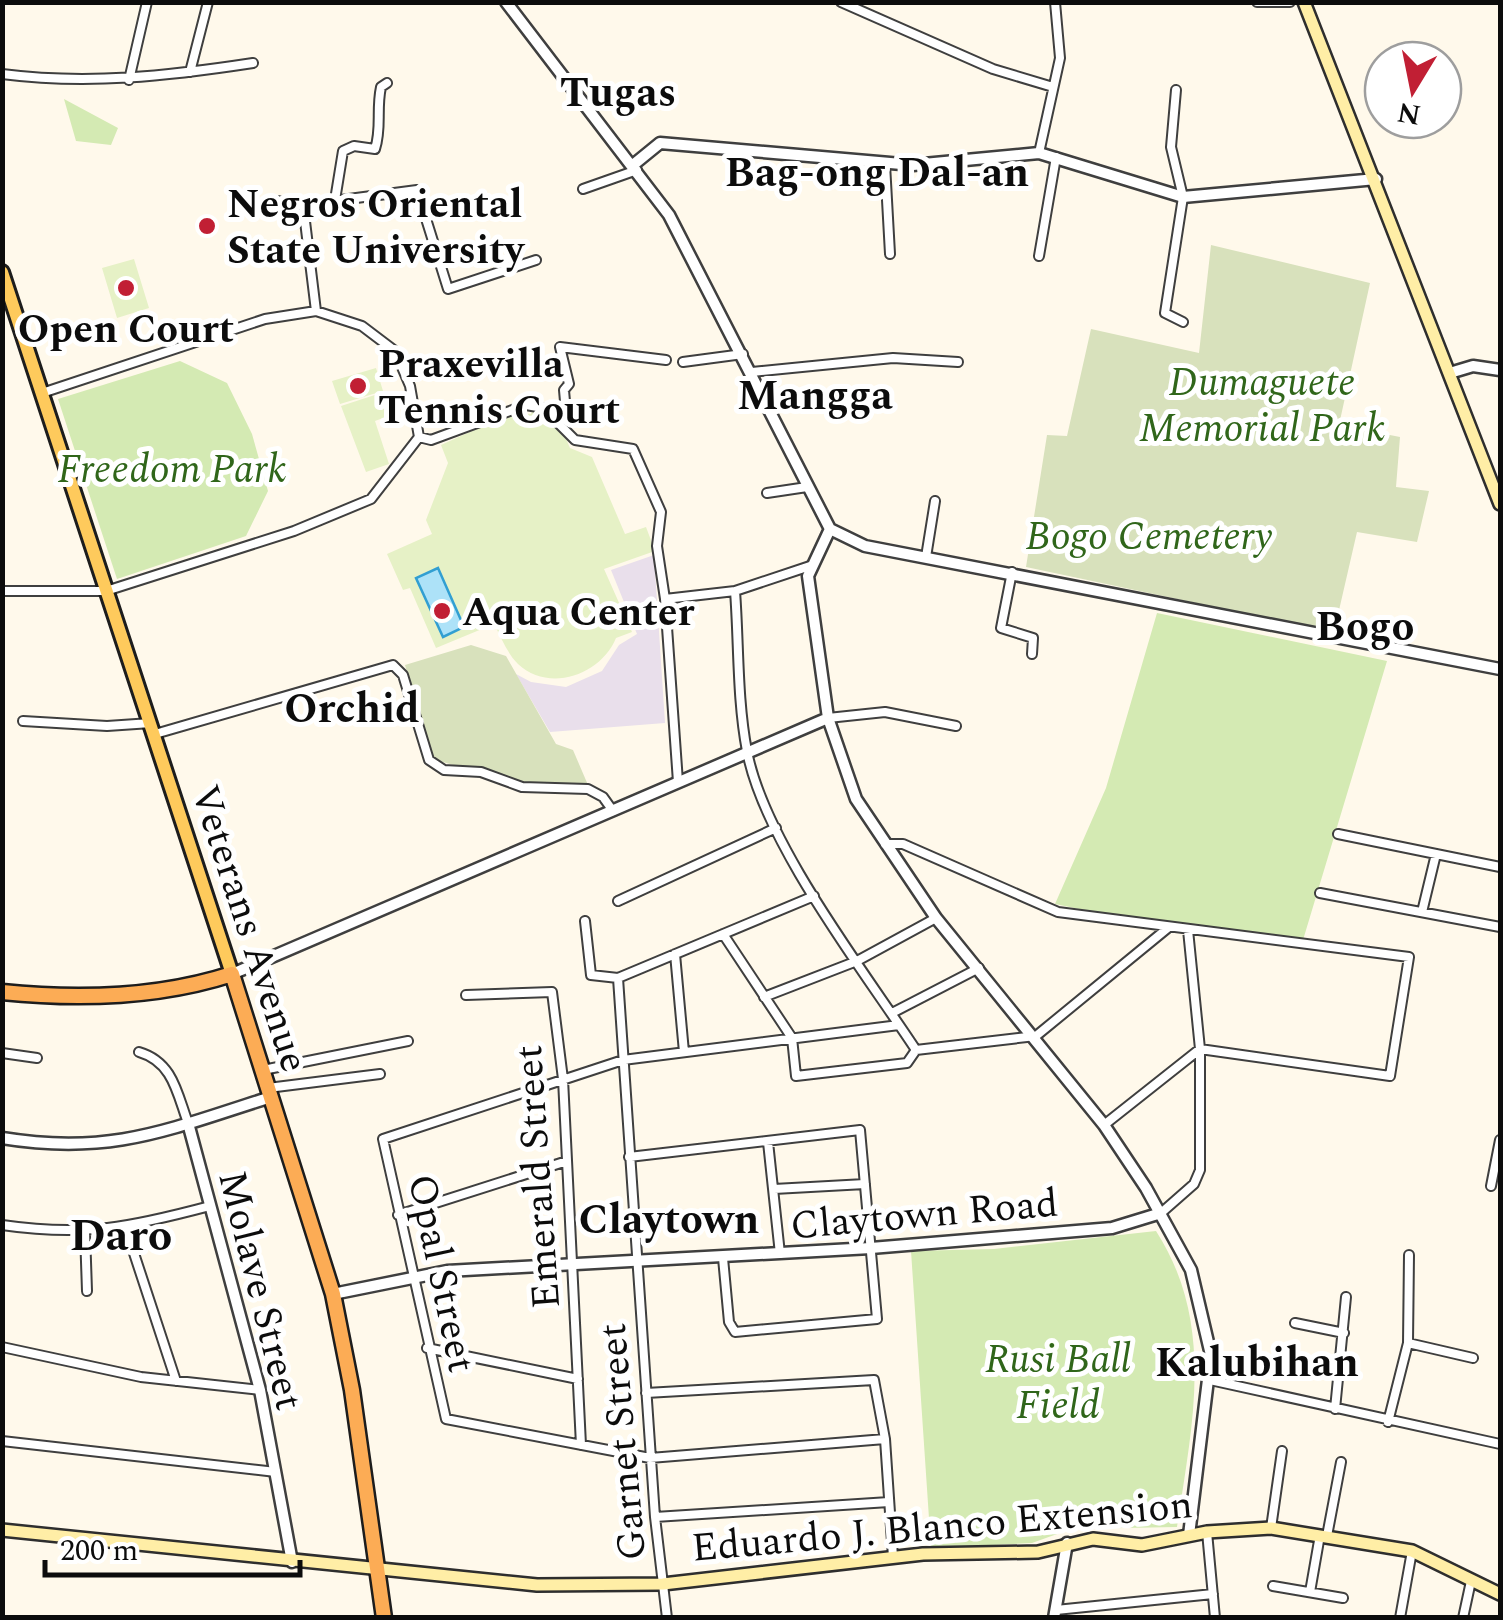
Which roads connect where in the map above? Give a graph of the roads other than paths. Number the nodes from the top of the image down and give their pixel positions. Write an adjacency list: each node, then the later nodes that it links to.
1 (147, 2): 12 (street)
2 (208, 2): 10 (street)
3 (506, 2): 19 (street)
4 (841, 2): 14 (street)
5 (1055, 2): 14 (street)
6 (1257, 2): 7 (street)
7 (1290, 2)
8 (1304, 2): 20 (main road)
9 (253, 63): 10 (street)
10 (190, 72): 12 (street)
11 (2, 74): 12 (street)
12 (129, 80)
13 (387, 83): 23 (street)
14 (1053, 87): 16 (street)
15 (1176, 90): 22 (street)
16 (1038, 154): 17 (street); 18 (street)
17 (1056, 157): 22 (street); 27 (street)
18 (885, 164): 19 (street); 26 (street)
19 (635, 168): 21 (street); 33 (street)
20 (1376, 179): 22 (street); 39 (main road)
21 (583, 190)
22 (1183, 197): 32 (street)
23 (335, 200): 25 (street); 28 (street)
24 (277, 202): 25 (street)
25 (303, 205): 31 (street)
26 (890, 254)
27 (1039, 256)
28 (536, 260)
29 (2, 272): 30 (main road, Veterans Avenue)
30 (8, 309): 40 (main road, Veterans Avenue)
31 (316, 311): 40 (street); 42 (street)
32 (1182, 322)
33 (744, 354): 35 (street); 38 (street)
34 (666, 360): 41 (street)
35 (683, 362)
36 (958, 362): 38 (street)
37 (1500, 370): 39 (street)
38 (752, 372): 43 (street)
39 (1453, 372): 46 (main road)
40 (42, 393): 53 (main road, Veterans Avenue)
41 (558, 420): 42 (street); 54 (street)
42 (419, 437): 53 (street)
43 (807, 487): 44 (street); 47 (street)
44 (767, 493)
45 (935, 501): 48 (street)
46 (1500, 504)
47 (830, 528): 48 (street); 49 (street)
48 (926, 557): 50 (street)
49 (810, 566): 51 (street); 57 (street)
50 (1012, 572): 55 (street); 56 (street)
51 (735, 590): 54 (street); 61 (street)
52 (2, 591): 53 (street)
53 (106, 591): 60 (main road, Veterans Avenue)
54 (665, 600): 62 (street)
55 (1032, 654)
56 (1500, 670)
57 (828, 718): 59 (street); 61 (street); 66 (street)
58 (23, 721): 60 (street)
59 (956, 726)
60 (153, 728): 63 (street); 82 (main road, Veterans Avenue)
61 (747, 753): 62 (street); 64 (street)
62 (678, 782): 63 (street)
63 (613, 811): 82 (street)
64 (776, 828): 70 (street); 71 (street)
65 (1338, 834): 67 (street)
66 (885, 844): 73 (street); 75 (street)
67 (1436, 854): 68 (street); 72 (street)
68 (1500, 867)
69 (1320, 893): 72 (street)
70 (814, 896): 78 (street); 80 (street)
71 (618, 901)
72 (1422, 912): 76 (street)
73 (936, 918): 80 (street); 81 (street)
74 (585, 921): 83 (street)
75 (1169, 927): 77 (street); 89 (street)
76 (1500, 927)
77 (1188, 930): 92 (street); 92 (street)
78 (723, 934): 79 (street); 86 (street)
79 (675, 954): 83 (street); 95 (street)
80 (857, 960): 86 (street); 87 (street)
81 (979, 968): 87 (street); 89 (street)
82 (232, 974): 84 (highway); 99 (highway, Veterans Avenue)
83 (618, 978): 98 (street, Garnet Street)
84 (2, 992)
85 (466, 995): 101 (street, Emerald Street)
86 (764, 998): 90 (street)
87 (892, 1013): 88 (street)
88 (899, 1025): 90 (street); 93 (street)
89 (1036, 1036): 93 (street); 104 (street)
90 (792, 1038): 93 (street); 95 (street)
91 (408, 1041): 99 (street)
92 (1200, 1049): 104 (street); 114 (street)
93 (916, 1050)
94 (139, 1052): 103 (street, Molave Street)
95 (684, 1052): 98 (street)
96 (2, 1053): 97 (street)
97 (36, 1058)
98 (623, 1060): 101 (street); 108 (street, Garnet Street)
99 (263, 1070): 102 (highway, Veterans Avenue)
100 (380, 1074): 102 (street)
101 (563, 1080): 109 (street, Emerald Street); 115 (street, Opal Street)
102 (270, 1092): 103 (street); 127 (highway, Veterans Avenue)
103 (188, 1123): 105 (street); 113 (street, Molave Street)
104 (1104, 1125): 114 (street)
105 (2, 1138)
106 (1500, 1140): 111 (street)
107 (768, 1142): 108 (street); 110 (street); 112 (street)
108 (629, 1156): 123 (street, Garnet Street)
109 (567, 1161): 115 (street); 124 (street, Emerald Street)
110 (865, 1184): 112 (street); 119 (street)
111 (1491, 1186)
112 (774, 1190): 120 (street)
113 (210, 1206): 117 (street); 138 (street, Molave Street)
114 (1161, 1213): 119 (street, Claytown Road); 136 (street)
115 (398, 1215): 125 (street, Opal Street)
116 (2, 1224): 118 (street)
117 (126, 1229): 118 (street); 137 (street)
118 (85, 1232): 126 (street)
119 (871, 1248): 120 (street, Claytown Road); 122 (street)
120 (780, 1254): 122 (street, Claytown Road)
121 (1409, 1255): 131 (street)
122 (723, 1258): 123 (street, Claytown Road)
123 (636, 1261): 124 (street, Claytown Road); 139 (street, Garnet Street)
124 (573, 1264): 125 (street, Claytown Road); 135 (street, Emerald Street)
125 (411, 1275): 127 (street, Claytown Road); 133 (street, Opal Street)
126 (87, 1290)
127 (332, 1294): 161 (highway, Veterans Avenue)
128 (1346, 1297): 130 (street)
129 (1295, 1324): 130 (street)
130 (1344, 1333): 140 (street)
131 (1408, 1343): 134 (street); 141 (street)
132 (2, 1348): 137 (street)
133 (427, 1348): 135 (street); 145 (street, Opal Street)
134 (1473, 1358)
135 (578, 1379): 145 (street, Emerald Street)
136 (1210, 1380): 140 (street); 155 (street)
137 (176, 1381): 138 (street)
138 (260, 1390): 149 (street, Molave Street)
139 (646, 1393): 142 (street); 147 (street, Garnet Street)
140 (1335, 1409): 141 (street)
141 (1388, 1422): 144 (street)
142 (885, 1439): 147 (street); 150 (street)
143 (2, 1441): 149 (street)
144 (1500, 1444)
145 (581, 1445): 147 (street)
146 (1282, 1452): 152 (street)
147 (650, 1458): 151 (street, Garnet Street)
148 (1341, 1462): 156 (street)
149 (276, 1472): 160 (street, Molave Street)
150 (889, 1502): 151 (street); 159 (street)
151 (655, 1517): 163 (street, Garnet Street)
152 (1272, 1528): 154 (main road, Eduardo J. Blanco Extension); 156 (main road, Eduardo J. Blanco Extension)
153 (2, 1530): 160 (main road, Eduardo J. Blanco Extension)
154 (1207, 1532): 155 (main road, Eduardo J. Blanco Extension); 166 (street)
155 (1189, 1535): 157 (main road, Eduardo J. Blanco Extension)
156 (1324, 1535): 158 (main road, Eduardo J. Blanco Extension); 165 (street)
157 (1068, 1543): 159 (main road, Eduardo J. Blanco Extension); 169 (street)
158 (1412, 1551): 162 (main road, Eduardo J. Blanco Extension); 173 (street)
159 (893, 1557): 163 (main road, Eduardo J. Blanco Extension)
160 (292, 1562): 161 (main road, Eduardo J. Blanco Extension)
161 (378, 1572): 163 (main road, Eduardo J. Blanco Extension); 170 (highway, Veterans Avenue)
162 (1471, 1581): 167 (main road, Eduardo J. Blanco Extension); 174 (street)
163 (663, 1584): 171 (street, Garnet Street)
164 (1273, 1586): 165 (street)
165 (1310, 1592): 168 (street)
166 (1213, 1594): 169 (street); 172 (street)
167 (1500, 1594)
168 (1343, 1598)
169 (1055, 1614)
170 (384, 1618)
171 (667, 1618)
172 (1216, 1618)
173 (1400, 1618)
174 (1463, 1618)

